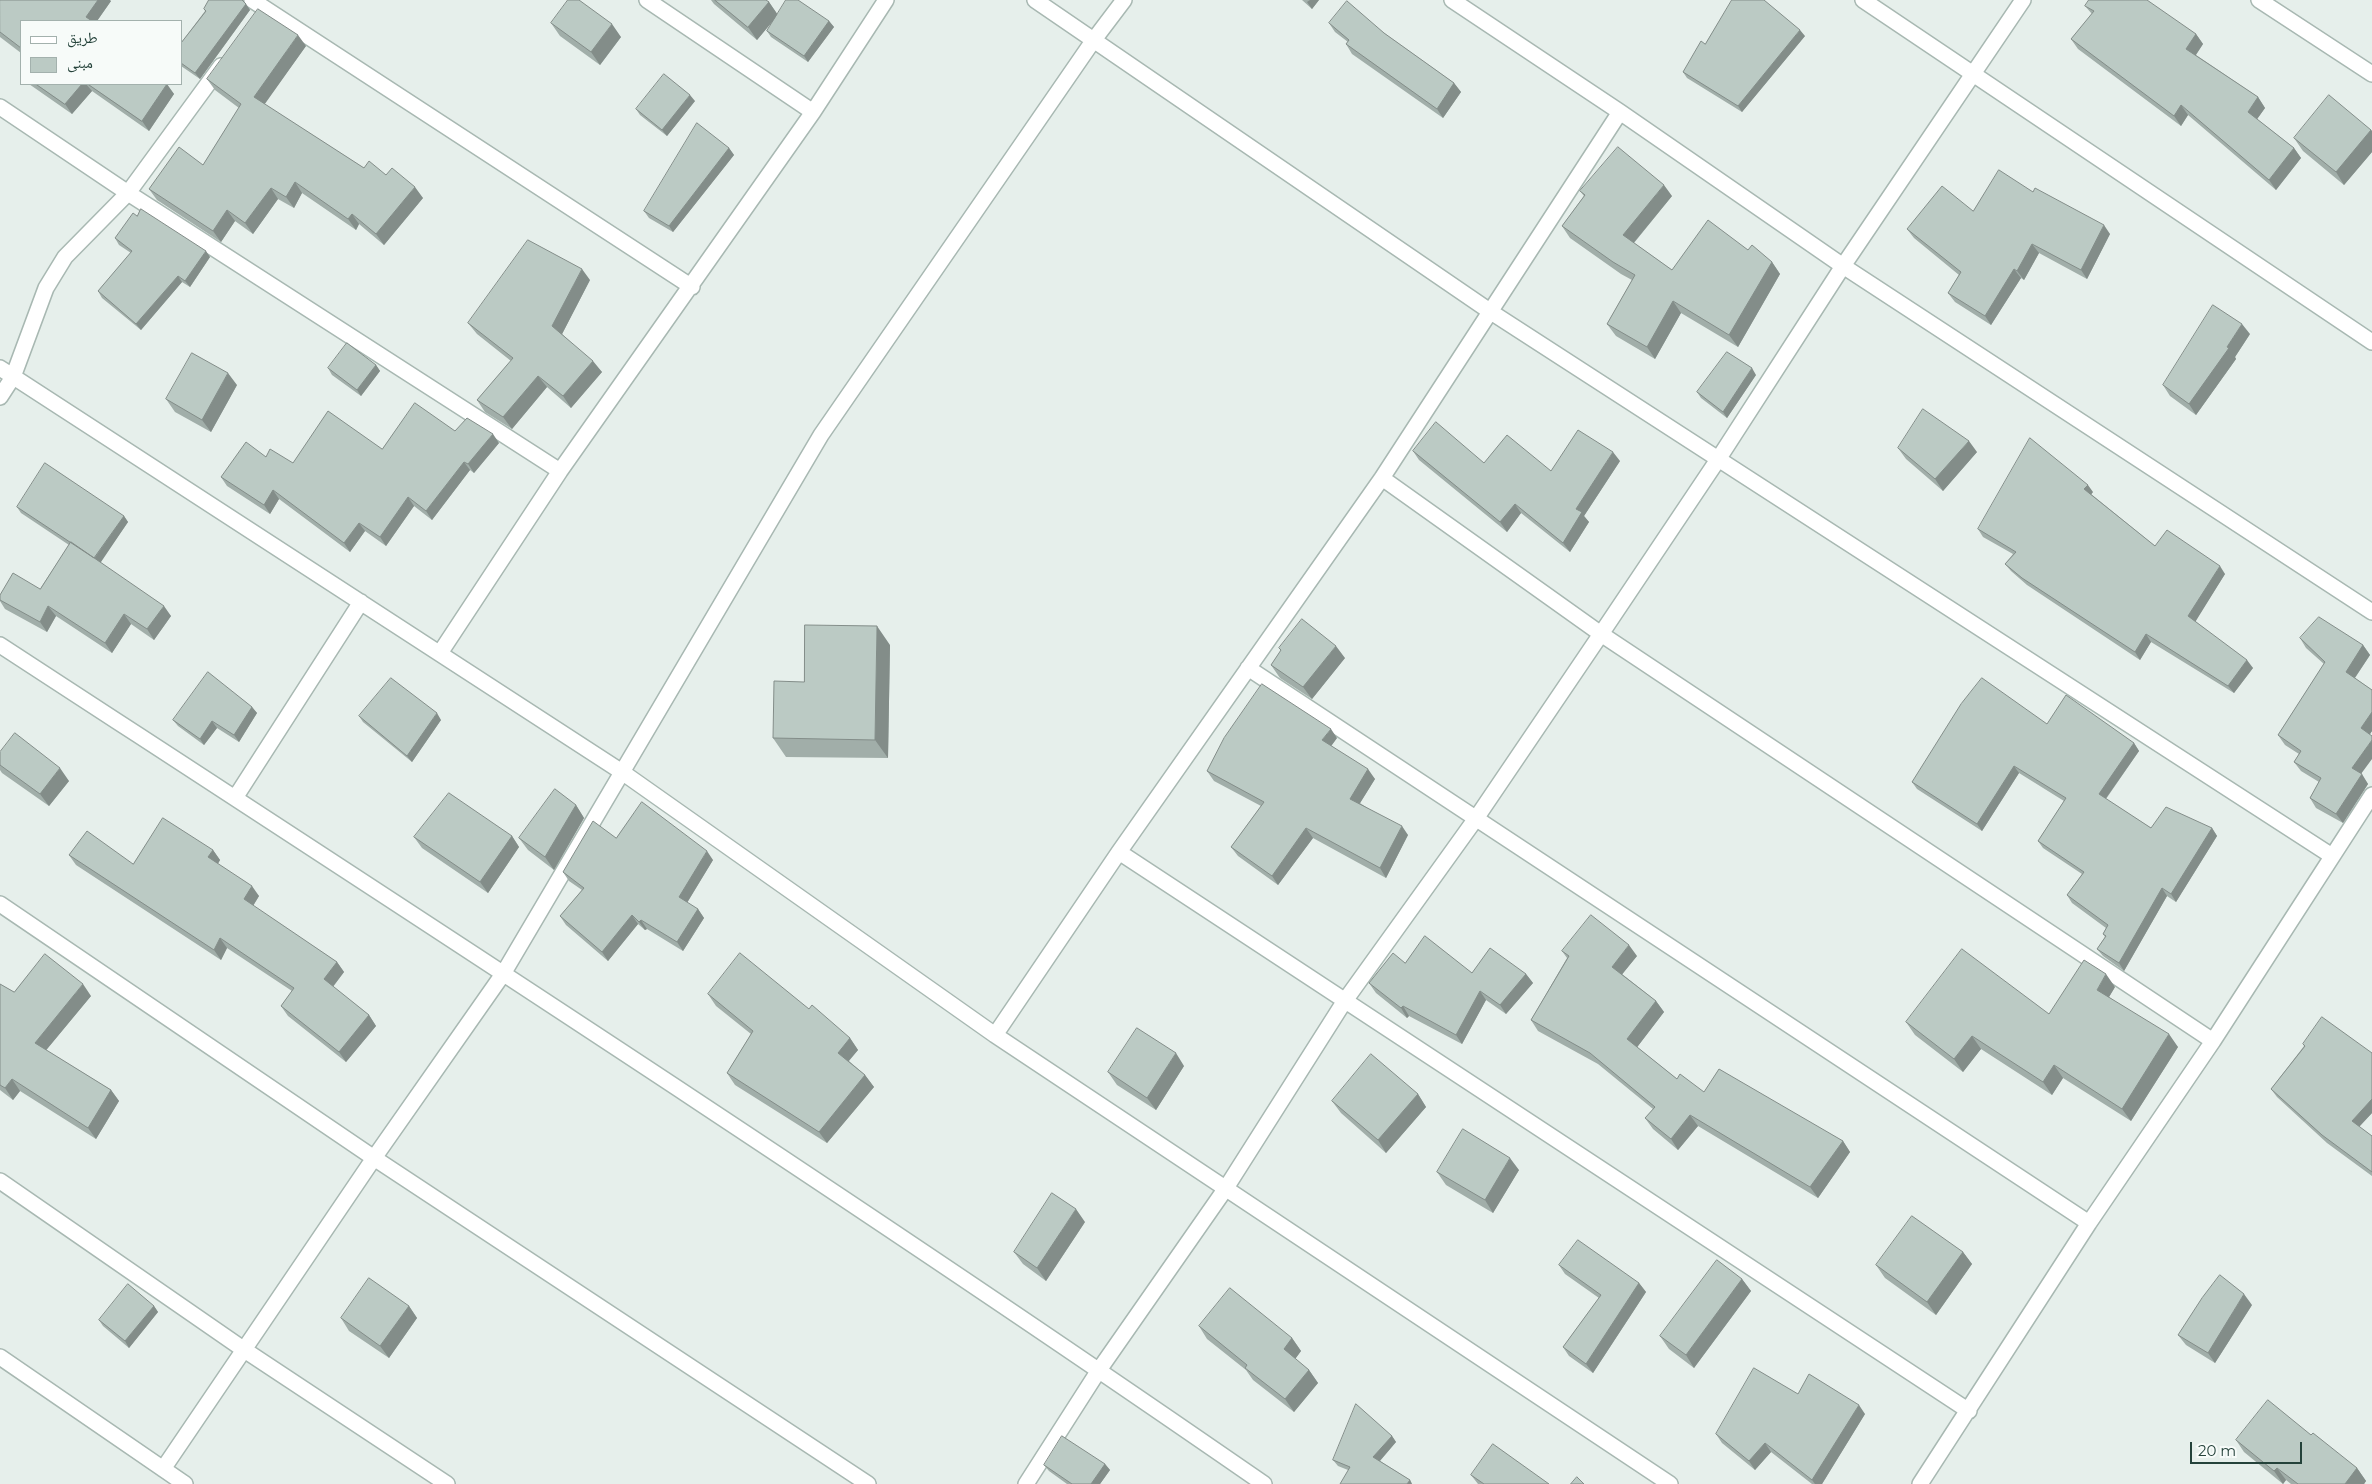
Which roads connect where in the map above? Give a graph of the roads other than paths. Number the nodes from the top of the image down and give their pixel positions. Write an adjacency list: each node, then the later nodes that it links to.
1 (647, 0): 16 (street)
2 (886, 0): 16 (street)
3 (1035, 0): 11 (street)
4 (1124, 0): 11 (street)
5 (1452, 0): 17 (street)
6 (1862, 0): 13 (street)
7 (2024, 0): 13 (street)
8 (2260, 0): 14 (street)
9 (262, 2): 10 (street); 20 (street)
10 (253, 23)
11 (1093, 41): 21 (street); 35 (street)
12 (230, 54): 18 (street)
13 (1972, 74): 19 (street); 22 (street)
14 (2372, 74)
15 (0, 107): 18 (street)
16 (813, 112): 20 (street)
17 (1620, 112): 19 (street); 21 (street)
18 (128, 193): 24 (street); 27 (street)
19 (1843, 266): 26 (street); 30 (street)
20 (692, 286): 27 (street)
21 (1491, 312): 26 (street); 28 (street)
22 (2372, 342)
23 (0, 368): 24 (street)
24 (14, 377): 25 (street); 29 (street)
25 (0, 397)
26 (1719, 458): 31 (street); 40 (street)
27 (560, 471): 33 (street)
28 (1382, 478): 31 (street); 34 (street)
29 (361, 602): 33 (street); 37 (street)
30 (2372, 612)
31 (1601, 634): 38 (street); 45 (street)
32 (0, 645): 37 (street)
33 (440, 653): 35 (street)
34 (1248, 668): 38 (street); 39 (street)
35 (622, 772): 42 (street); 44 (street)
36 (2372, 795): 40 (street)
37 (234, 798): 42 (street)
38 (1476, 817): 43 (street); 49 (street)
39 (1119, 852): 43 (street); 44 (street)
40 (2332, 856): 45 (street)
41 (0, 904): 46 (street)
42 (503, 974): 46 (street); 52 (street)
43 (1344, 1002): 48 (street); 53 (street)
44 (996, 1035): 48 (street)
45 (2213, 1041): 49 (street)
46 (374, 1158): 50 (street); 57 (street)
47 (0, 1181): 50 (street)
48 (1226, 1188): 52 (street); 60 (street)
49 (2089, 1223): 53 (street)
50 (243, 1349): 54 (street); 56 (street)
51 (0, 1357): 54 (street)
52 (1099, 1370): 58 (street); 59 (street)
53 (1969, 1411): 61 (street)
54 (163, 1469): 55 (street)
55 (185, 1484)
56 (447, 1484)
57 (868, 1484)
58 (1026, 1484)
59 (1264, 1484)
60 (1670, 1484)
61 (1920, 1484)

